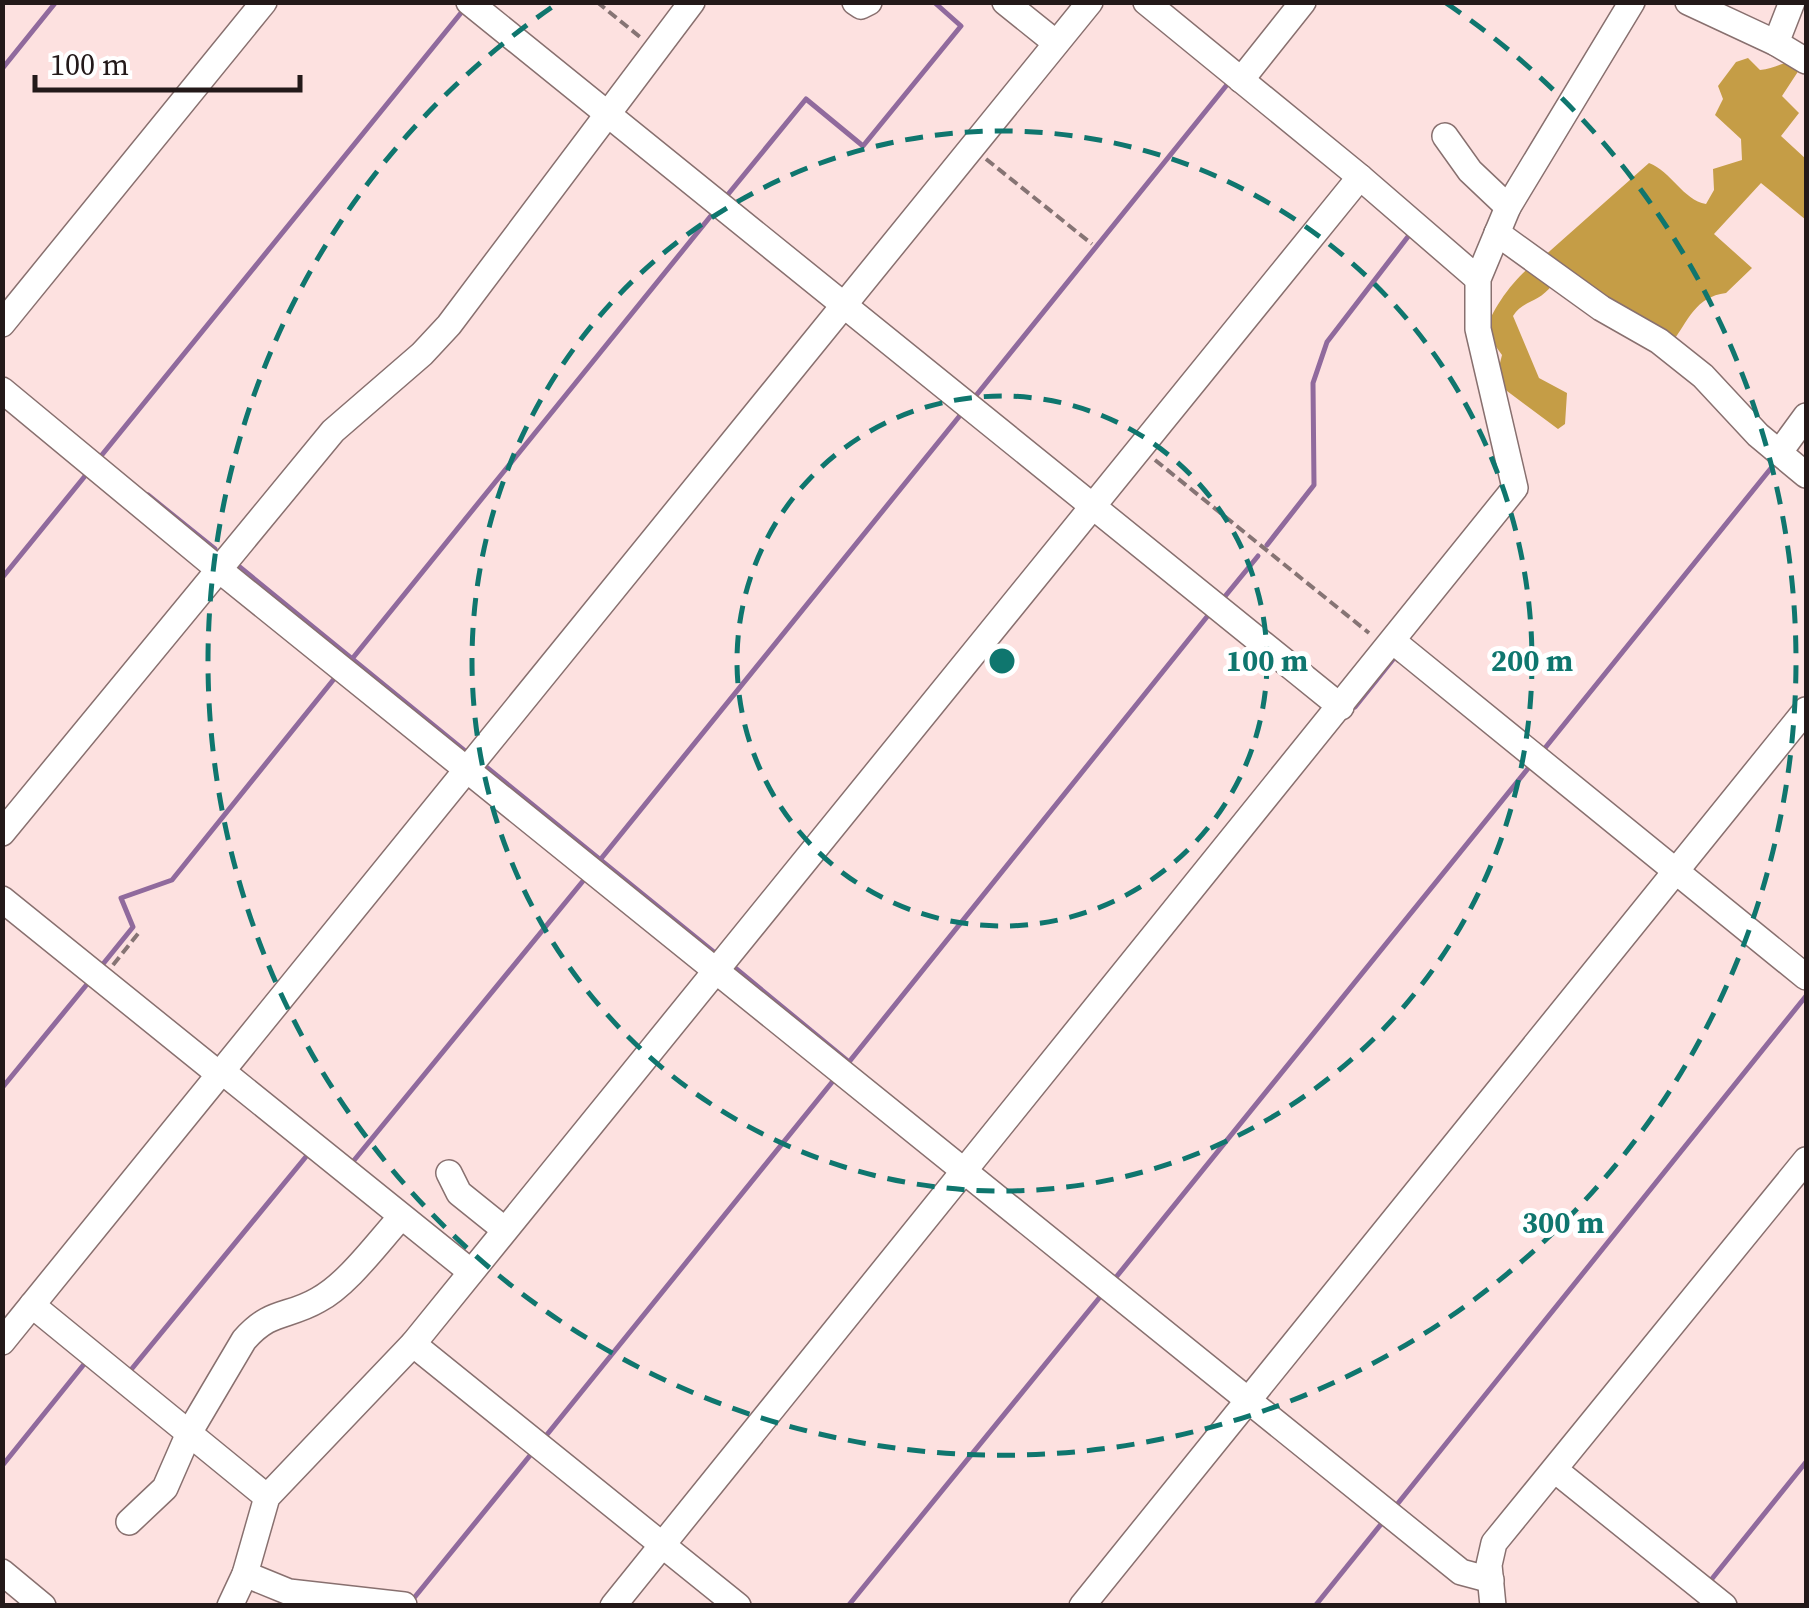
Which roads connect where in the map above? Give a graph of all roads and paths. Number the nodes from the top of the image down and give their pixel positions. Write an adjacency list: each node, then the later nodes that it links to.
1 (264, 2): 28 (street)
2 (469, 2): 19 (street)
3 (597, 2): 16 (path)
4 (692, 2): 16 (street)
5 (855, 2): 6 (street)
6 (869, 2)
7 (1005, 2): 15 (street)
8 (1090, 2): 15 (street)
9 (1146, 2): 18 (street)
10 (1303, 2): 18 (street)
11 (1632, 2): 23 (street)
12 (1688, 2): 14 (street)
13 (1792, 2): 14 (street)
14 (1776, 43): 17 (street)
15 (1056, 44): 21 (street)
16 (656, 50): 19 (street)
17 (1806, 62)
18 (1242, 80): 22 (street)
19 (609, 115): 27 (street); 35 (street)
20 (1445, 136): 23 (street)
21 (972, 148): 25 (path); 27 (street)
22 (1360, 176): 26 (street); 31 (street)
23 (1508, 207): 24 (street)
24 (1497, 233): 26 (street); 32 (street)
25 (1092, 244)
26 (1478, 279): 36 (street)
27 (844, 303): 34 (street); 39 (street)
28 (2, 324)
29 (2, 390): 35 (street)
30 (1806, 416): 32 (street)
31 (1140, 448): 34 (street); 36 (path)
32 (1778, 453): 33 (street)
33 (1806, 475)
34 (1093, 505): 37 (street); 44 (street)
35 (217, 568): 39 (street); 40 (street)
36 (1391, 646): 37 (street); 41 (street)
37 (1342, 706): 49 (street)
38 (1806, 710): 41 (street)
39 (468, 771): 44 (street); 47 (street)
40 (2, 833)
41 (1676, 871): 45 (street); 57 (street)
42 (2, 899): 46 (street)
43 (142, 930): 46 (path)
44 (717, 972): 49 (street); 52 (street)
45 (1806, 977)
46 (102, 979): 47 (street)
47 (221, 1073): 51 (street); 54 (street)
48 (1806, 1160): 59 (street)
49 (965, 1172): 57 (street); 62 (street)
50 (449, 1173): 52 (street)
51 (401, 1217): 53 (street); 58 (street)
52 (505, 1230): 53 (street)
53 (471, 1272): 56 (street)
54 (32, 1306): 55 (street); 58 (street)
55 (2, 1342)
56 (413, 1344): 60 (street); 62 (street)
57 (1248, 1401): 65 (street); 71 (street)
58 (190, 1434): 60 (street); 61 (street)
59 (1555, 1470): 65 (street); 72 (street)
60 (267, 1497): 64 (street)
61 (129, 1522)
62 (663, 1545): 69 (street); 70 (street)
63 (2, 1572): 67 (street)
64 (245, 1574): 66 (street); 68 (street)
65 (1492, 1592)
66 (404, 1605)
67 (44, 1606)
68 (230, 1606)
69 (613, 1606)
70 (738, 1606)
71 (1082, 1606)
72 (1724, 1606)

